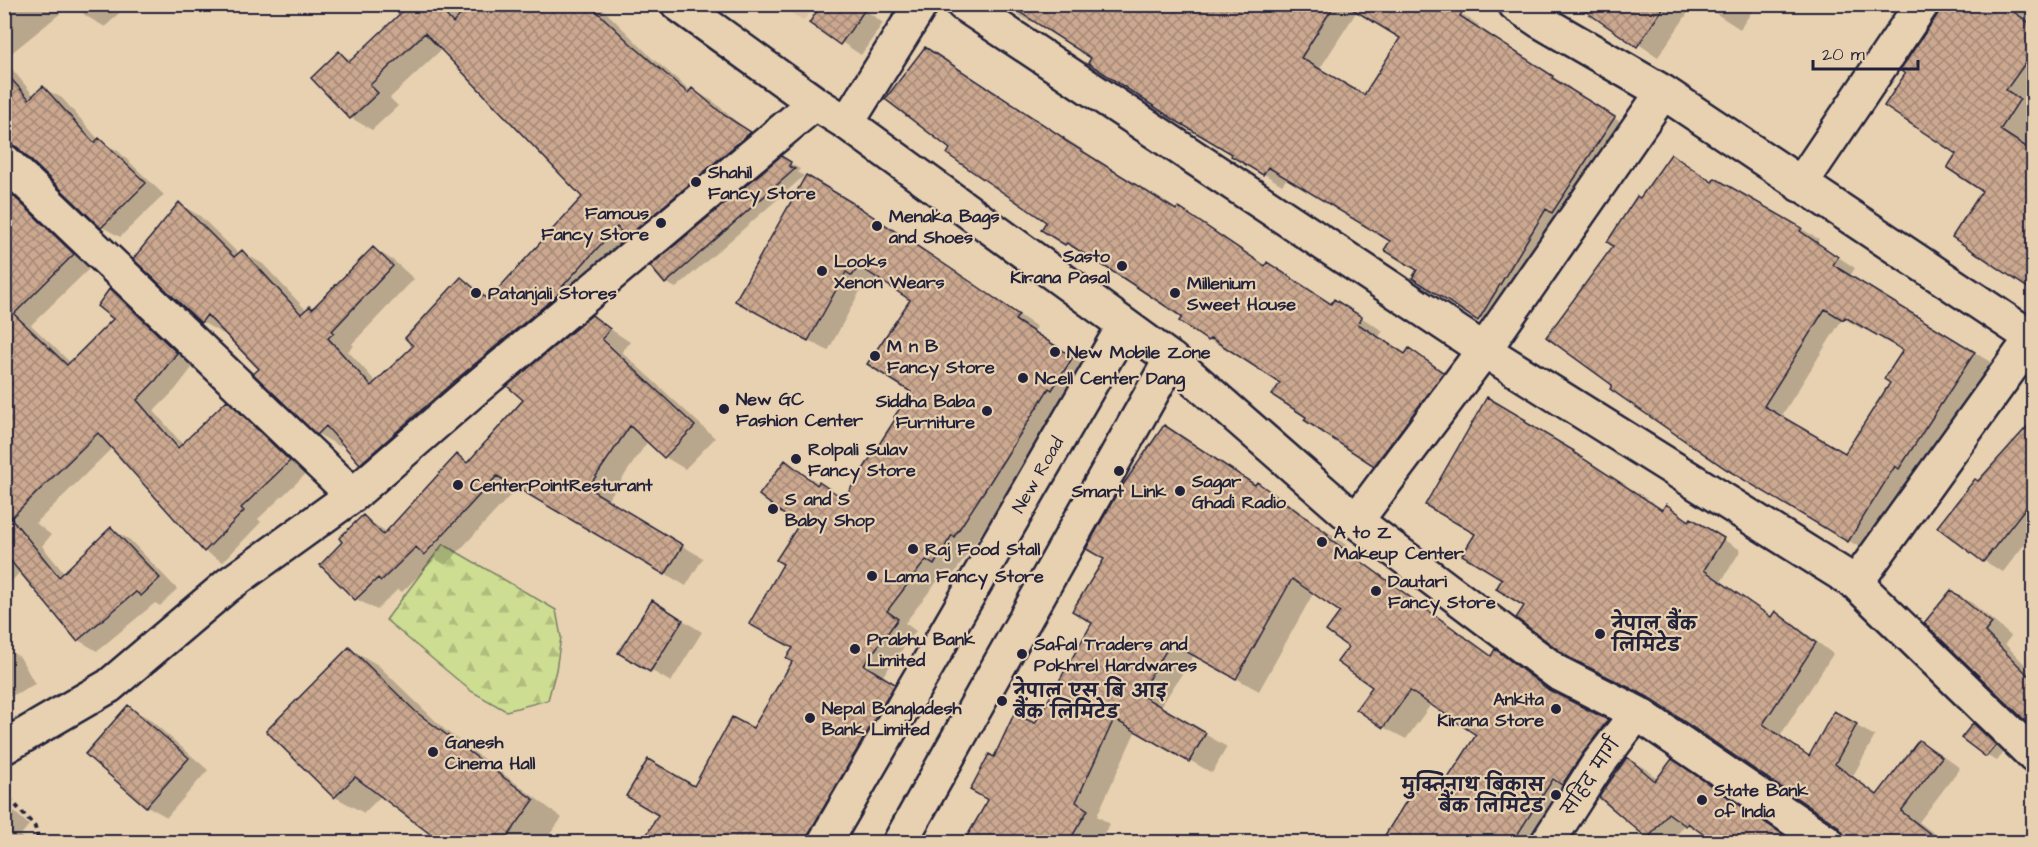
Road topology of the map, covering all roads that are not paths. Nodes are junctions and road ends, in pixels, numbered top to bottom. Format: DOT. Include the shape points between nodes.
graph roads {
  1 [pos="678,4"];
  2 [pos="921,4"];
  3 [pos="963,4"];
  4 [pos="1922,4"];
  5 [pos="1535,10"];
  6 [pos="1663,92"];
  7 [pos="815,103"];
  8 [pos="847,123"];
  9 [pos="4,161"];
  10 [pos="1800,185"];
  11 [pos="1124,326"];
  12 [pos="2033,337"];
  13 [pos="1484,350"];
  14 [pos="1171,359"];
  15 [pos="353,495"];
  16 [pos="1356,521"];
  17 [pos="1856,583"];
  18 [pos="1637,713"];
  19 [pos="4,747"];
  20 [pos="2034,756"];
  21 [pos="825,843"];
  22 [pos="900,843"];
  23 [pos="1548,843"];
  24 [pos="1827,843"];
  1 -- 7 [label="street"];
  2 -- 8 [label="street"];
  3 -- 13 [label="street"];
  4 -- 10 [label="street"];
  5 -- 6 [label="street"];
  6 -- 10 [label="street"];
  6 -- 13 [label="street"];
  7 -- 8 [label="street"];
  7 -- 15 [label="street"];
  8 -- 11 [label="street"];
  9 -- 15 [label="street"];
  10 -- 12 [label="street"];
  11 -- 14 [label="street"];
  11 -- 21 [label="street, New Road"];
  12 -- 17 [label="street"];
  13 -- 16 [label="street"];
  13 -- 17 [label="street"];
  14 -- 16 [label="street"];
  14 -- 22 [label="street"];
  15 -- 19 [label="street" via="228,585 110,686"];
  16 -- 18 [label="street" via="1557,673"];
  17 -- 20 [label="street"];
  18 -- 23 [label="street, सहिद मार्ग" via="1598,764"];
  18 -- 24 [label="street"];
}
